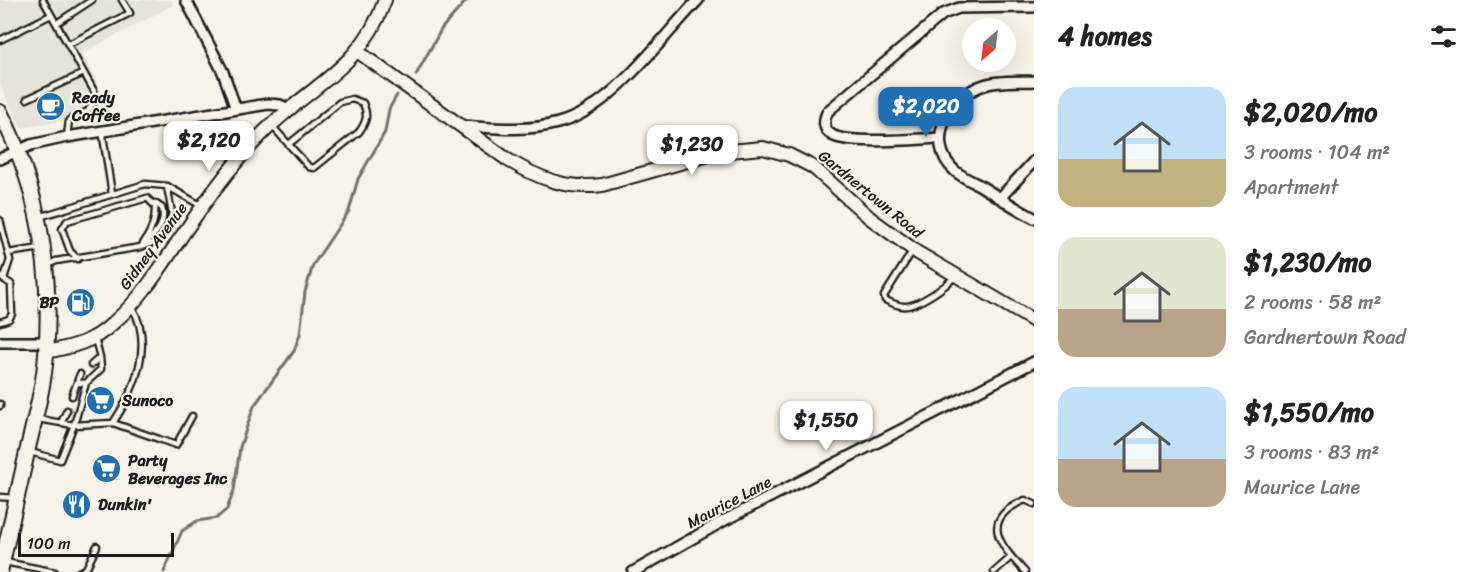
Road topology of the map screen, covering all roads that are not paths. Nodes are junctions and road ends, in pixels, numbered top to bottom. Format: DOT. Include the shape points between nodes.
graph roads {
  1 [pos="43,0"];
  2 [pos="92,0"];
  3 [pos="122,0"];
  4 [pos="186,0"];
  5 [pos="385,0"];
  6 [pos="698,0"];
  7 [pos="1034,7"];
  8 [pos="51,15"];
  9 [pos="57,23"];
  10 [pos="0,40"];
  11 [pos="69,44"];
  12 [pos="357,51"];
  13 [pos="84,73"];
  14 [pos="1034,81"];
  15 [pos="27,99"];
  16 [pos="236,109"];
  17 [pos="289,109"];
  18 [pos="0,112"];
  19 [pos="271,125"];
  20 [pos="462,126"];
  21 [pos="102,130"];
  22 [pos="67,137"];
  23 [pos="939,138"];
  24 [pos="289,144"];
  25 [pos="18,150"];
  26 [pos="0,159"];
  27 [pos="1034,161"];
  28 [pos="167,186"];
  29 [pos="112,194"];
  30 [pos="1000,198"];
  31 [pos="203,206"];
  32 [pos="37,218"];
  33 [pos="1034,218"];
  34 [pos="0,220"];
  35 [pos="42,247"];
  36 [pos="141,247"];
  37 [pos="913,250"];
  38 [pos="8,253"];
  39 [pos="78,259"];
  40 [pos="45,266"];
  41 [pos="955,276"];
  42 [pos="2,277"];
  43 [pos="131,305"];
  44 [pos="1034,321"];
  45 [pos="0,322"];
  46 [pos="95,338"];
  47 [pos="0,342"];
  48 [pos="47,347"];
  49 [pos="100,357"];
  50 [pos="1034,362"];
  51 [pos="91,364"];
  52 [pos="80,374"];
  53 [pos="78,383"];
  54 [pos="86,383"];
  55 [pos="72,396"];
  56 [pos="67,410"];
  57 [pos="192,416"];
  58 [pos="35,419"];
  59 [pos="61,423"];
  60 [pos="112,423"];
  61 [pos="74,425"];
  62 [pos="28,451"];
  63 [pos="0,497"];
  64 [pos="17,498"];
  65 [pos="1034,504"];
  66 [pos="97,546"];
  67 [pos="1011,557"];
  68 [pos="2,558"];
  69 [pos="55,572"];
  70 [pos="79,572"];
  71 [pos="633,572"];
  72 [pos="994,572"];
  73 [pos="1025,572"];
  1 -- 8 [label="lane"];
  2 -- 9 [label="lane"];
  3 -- 11 [label="lane" via="130,13"];
  4 -- 16 [label="street" via="223,72"];
  5 -- 12 [label="street, Gidney Avenue" via="372,30"];
  6 -- 20 [label="street" via="643,61 582,113 538,127"];
  7 -- 23 [label="street" via="959,8 943,14 828,111 824,123 831,135 846,140"];
  8 -- 9 [label="lane"];
  8 -- 10 [label="lane"];
  9 -- 11 [label="lane"];
  11 -- 13 [label="lane"];
  12 -- 17 [label="street, Gidney Avenue" via="329,79"];
  12 -- 20 [label="street, Gardnertown Road"];
  13 -- 15 [label="lane"];
  13 -- 22 [label="lane" via="95,100 88,111 69,120"];
  14 -- 23 [label="street" via="986,84 968,93 950,110"];
  16 -- 17 [label="street" via="268,104"];
  16 -- 21 [label="street"];
  17 -- 19 [label="street, Gidney Avenue"];
  18 -- 25 [label="main road"];
  19 -- 24 [label="lane"];
  19 -- 31 [label="street, Gidney Avenue"];
  20 -- 37 [label="street, Gardnertown Road" via="531,174 587,187 719,152 763,148 776,151 813,167"];
  21 -- 22 [label="street"];
  21 -- 29 [label="lane"];
  22 -- 25 [label="street"];
  23 -- 30 [label="street" via="955,171"];
  24 -- 24 [label="lane" via="314,168 359,132 368,113 363,103 351,99 340,102"];
  25 -- 26 [label="street"];
  25 -- 32 [label="main road"];
  27 -- 30 [label="street"];
  28 -- 29 [label="lane" via="145,184"];
  28 -- 31 [label="lane"];
  28 -- 36 [label="lane" via="172,213 167,230 158,241"];
  29 -- 32 [label="lane"];
  30 -- 33 [label="street"];
  31 -- 43 [label="street, Gidney Avenue"];
  32 -- 35 [label="main road"];
  34 -- 38 [label="lane"];
  35 -- 38 [label="lane"];
  35 -- 40 [label="main road"];
  36 -- 39 [label="lane"];
  36 -- 39 [label="lane" via="156,214 155,206 147,198 67,220 62,229"];
  37 -- 41 [label="street, Gardnertown Road"];
  37 -- 41 [label="lane" via="885,300 910,306"];
  38 -- 42 [label="lane" via="9,267"];
  39 -- 40 [label="lane"];
  40 -- 48 [label="main road"];
  41 -- 44 [label="street, Gardnertown Road"];
  42 -- 45 [label="lane" via="11,284 12,314 9,320"];
  43 -- 46 [label="street, Gidney Avenue"];
  43 -- 60 [label="lane" via="139,319 138,375"];
  46 -- 48 [label="street, Gidney Avenue" via="75,346"];
  46 -- 49 [label="lane"];
  47 -- 48 [label="street"];
  48 -- 58 [label="main road"];
  49 -- 51 [label="lane"];
  49 -- 54 [label="lane" via="101,369"];
  50 -- 71 [label="street, Maurice Lane" via="725,520"];
  52 -- 53 [label="lane"];
  53 -- 54 [label="lane"];
  53 -- 55 [label="lane"];
  54 -- 61 [label="lane"];
  56 -- 59 [label="lane"];
  57 -- 60 [label="lane" via="176,445"];
  58 -- 59 [label="lane"];
  58 -- 62 [label="main road"];
  59 -- 61 [label="lane"];
  60 -- 61 [label="lane"];
  61 -- 62 [label="lane" via="60,460"];
  62 -- 64 [label="main road"];
  63 -- 64 [label="lane"];
  64 -- 68 [label="main road"];
  65 -- 67 [label="lane" via="1025,500 999,519 997,535"];
  66 -- 70 [label="lane" via="86,569"];
  67 -- 72 [label="lane"];
  67 -- 73 [label="lane"];
  68 -- 69 [label="lane"];
}
